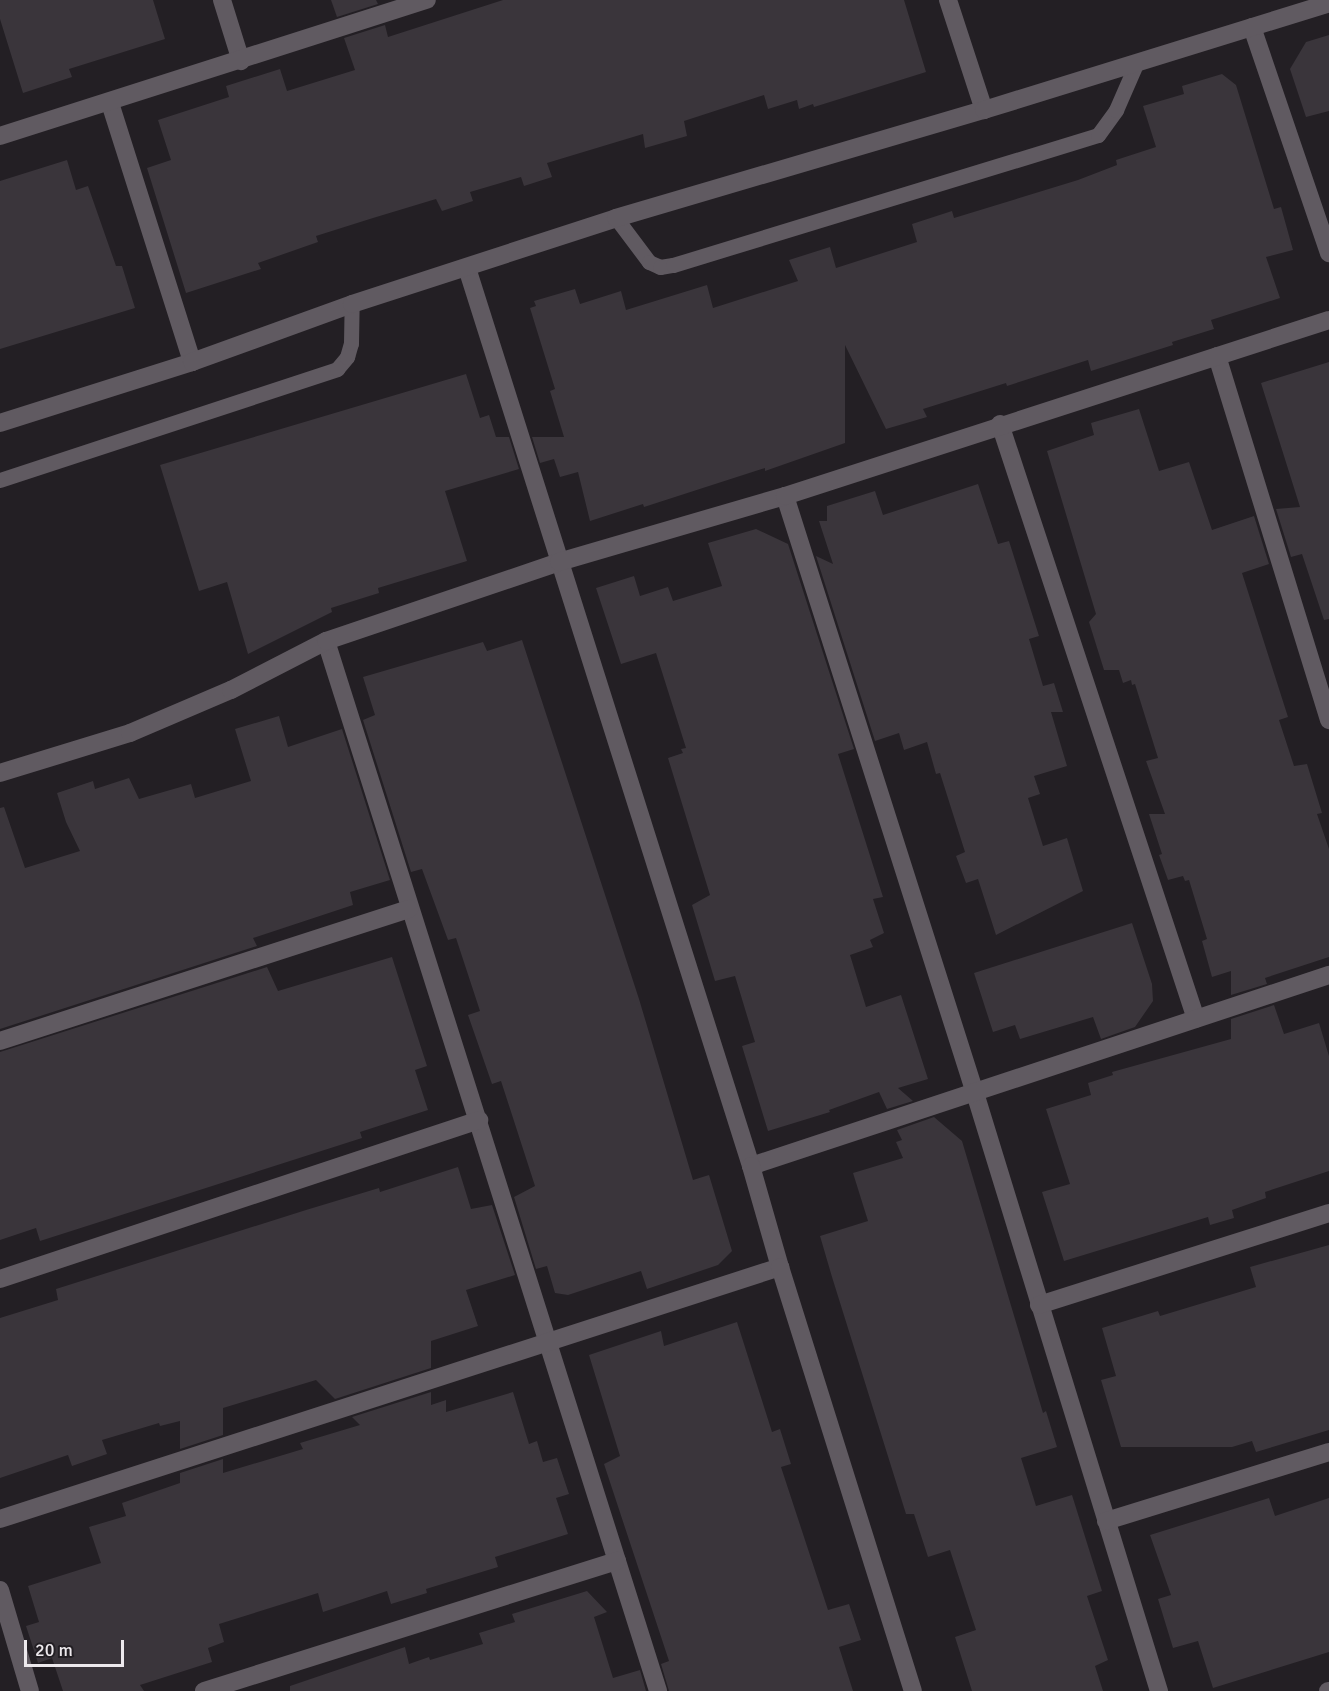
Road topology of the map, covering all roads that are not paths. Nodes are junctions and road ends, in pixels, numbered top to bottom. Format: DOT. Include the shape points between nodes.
graph roads {
  1 [pos="222,0"];
  2 [pos="427,0"];
  3 [pos="948,0"];
  4 [pos="1329,3"];
  5 [pos="1252,27"];
  6 [pos="241,61"];
  7 [pos="1137,62"];
  8 [pos="110,103"];
  9 [pos="984,110"];
  10 [pos="0,136"];
  11 [pos="616,218"];
  12 [pos="1329,253"];
  13 [pos="467,268"];
  14 [pos="352,304"];
  15 [pos="1329,320"];
  16 [pos="1217,356"];
  17 [pos="192,362"];
  18 [pos="0,423"];
  19 [pos="1000,424"];
  20 [pos="0,480"];
  21 [pos="785,496"];
  22 [pos="559,562"];
  23 [pos="326,641"];
  24 [pos="1329,720"];
  25 [pos="0,773"];
  26 [pos="409,909"];
  27 [pos="1329,975"];
  28 [pos="1196,1019"];
  29 [pos="0,1041"];
  30 [pos="975,1093"];
  31 [pos="479,1120"];
  32 [pos="751,1166"];
  33 [pos="1329,1213"];
  34 [pos="780,1267"];
  35 [pos="0,1279"];
  36 [pos="1039,1305"];
  37 [pos="546,1344"];
  38 [pos="1329,1452"];
  39 [pos="0,1519"];
  40 [pos="1107,1521"];
  41 [pos="617,1561"];
  42 [pos="0,1590"];
  43 [pos="30,1691"];
  44 [pos="204,1691"];
  45 [pos="658,1691"];
  46 [pos="913,1691"];
  47 [pos="1160,1691"];
  1 -- 6 [label="street"];
  2 -- 6 [label="street"];
  3 -- 9 [label="street"];
  4 -- 5 [label="street"];
  5 -- 7 [label="street"];
  5 -- 12 [label="street"];
  6 -- 8 [label="street"];
  7 -- 9 [label="street"];
  7 -- 11 [label="lane" via="1116,110 1098,135 673,265 660,267 649,262"];
  8 -- 10 [label="street"];
  8 -- 17 [label="street"];
  9 -- 11 [label="street"];
  11 -- 13 [label="street"];
  13 -- 14 [label="street"];
  13 -- 22 [label="street"];
  14 -- 17 [label="street"];
  14 -- 20 [label="lane" via="351,343 338,369"];
  15 -- 16 [label="street"];
  16 -- 19 [label="street"];
  16 -- 24 [label="street"];
  17 -- 18 [label="street"];
  19 -- 21 [label="street"];
  19 -- 28 [label="street"];
  21 -- 22 [label="street"];
  21 -- 30 [label="street"];
  22 -- 23 [label="street"];
  22 -- 32 [label="street"];
  23 -- 25 [label="street" via="231,690 130,733"];
  23 -- 26 [label="street"];
  26 -- 29 [label="street"];
  26 -- 31 [label="street"];
  27 -- 28 [label="street"];
  28 -- 30 [label="street"];
  30 -- 32 [label="street"];
  30 -- 36 [label="street"];
  31 -- 35 [label="street"];
  31 -- 37 [label="street"];
  32 -- 34 [label="street"];
  33 -- 36 [label="street"];
  34 -- 37 [label="street"];
  34 -- 46 [label="street"];
  36 -- 40 [label="street"];
  37 -- 39 [label="street"];
  37 -- 41 [label="street"];
  38 -- 40 [label="street"];
  40 -- 47 [label="street"];
  41 -- 44 [label="street"];
  41 -- 45 [label="street"];
  42 -- 43 [label="street"];
}
